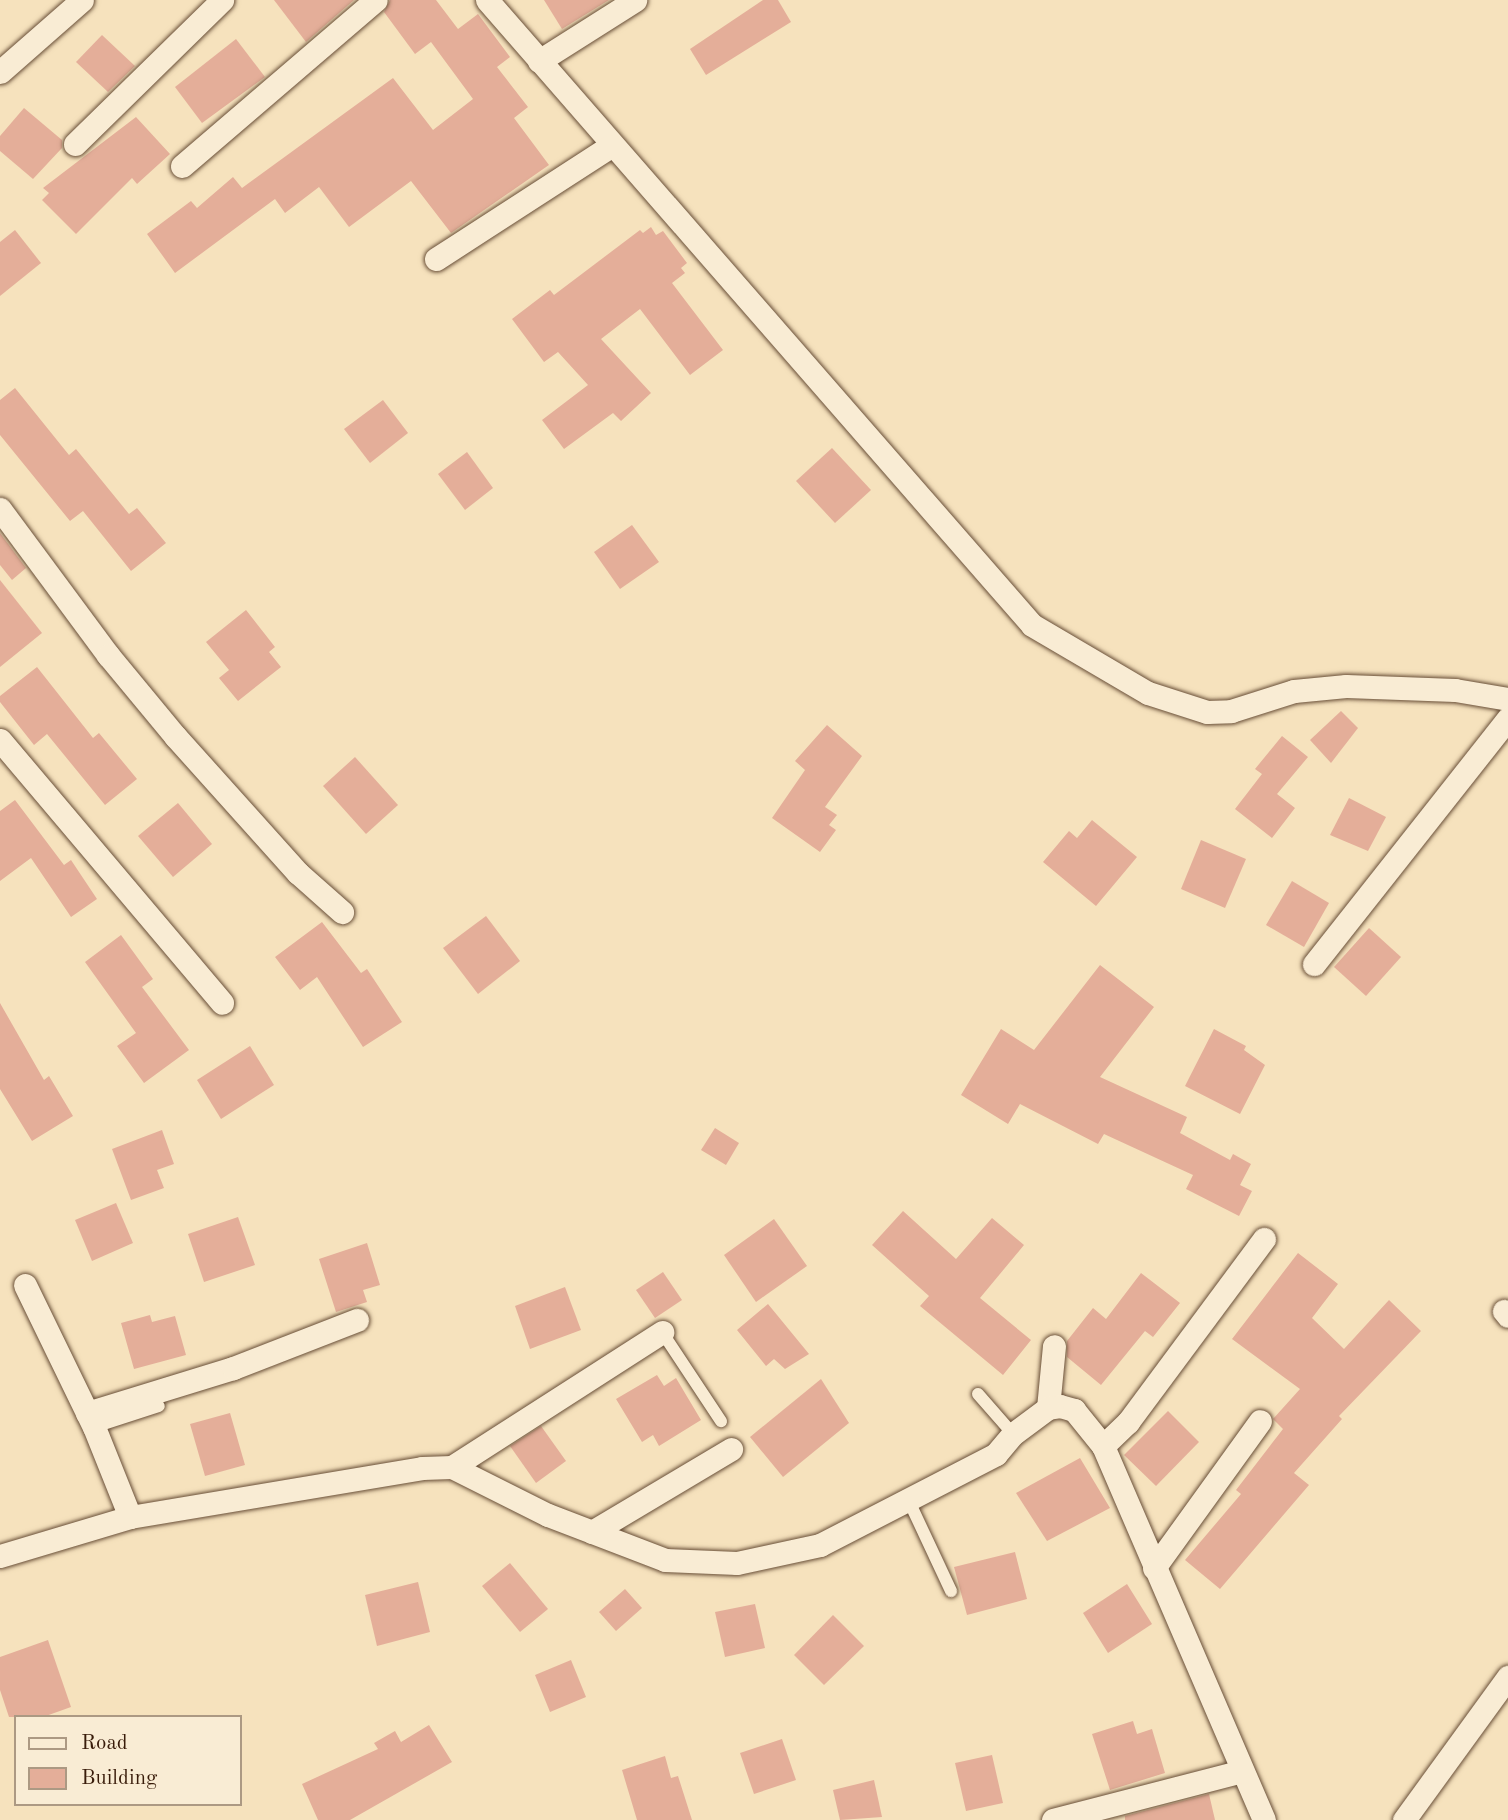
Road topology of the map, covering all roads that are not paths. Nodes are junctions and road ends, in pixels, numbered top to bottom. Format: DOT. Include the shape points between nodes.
graph roads {
  1 [pos="82,0"];
  2 [pos="222,0"];
  3 [pos="376,0"];
  4 [pos="635,0"];
  5 [pos="490,1"];
  6 [pos="539,61"];
  7 [pos="0,72"];
  8 [pos="75,144"];
  9 [pos="611,146"];
  10 [pos="181,166"];
  11 [pos="436,259"];
  12 [pos="0,509"];
  13 [pos="1508,699"];
  14 [pos="1508,718"];
  15 [pos="0,740"];
  16 [pos="342,912"];
  17 [pos="1314,964"];
  18 [pos="222,1003"];
  19 [pos="1264,1239"];
  20 [pos="25,1285"];
  21 [pos="357,1320"];
  22 [pos="662,1332"];
  23 [pos="1054,1346"];
  24 [pos="978,1394"];
  25 [pos="159,1406"];
  26 [pos="1048,1408"];
  27 [pos="91,1420"];
  28 [pos="721,1421"];
  29 [pos="1260,1421"];
  30 [pos="1013,1434"];
  31 [pos="1103,1446"];
  32 [pos="731,1449"];
  33 [pos="452,1467"];
  34 [pos="907,1497"];
  35 [pos="131,1517"];
  36 [pos="592,1532"];
  37 [pos="0,1556"];
  38 [pos="1154,1568"];
  39 [pos="951,1591"];
  40 [pos="1508,1677"];
  41 [pos="1242,1770"];
  42 [pos="1053,1820"];
  43 [pos="1264,1820"];
  44 [pos="1404,1820"];
  1 -- 7 [label="street"];
  2 -- 8 [label="street"];
  3 -- 10 [label="street"];
  4 -- 6 [label="street"];
  5 -- 6 [label="street"];
  6 -- 9 [label="street"];
  9 -- 11 [label="street"];
  9 -- 13 [label="street" via="965,552 1043,632 1149,693 1207,712 1231,711 1294,691 1346,686 1455,690"];
  12 -- 16 [label="street" via="108,656 175,736 298,873"];
  14 -- 17 [label="street"];
  15 -- 18 [label="street"];
  19 -- 31 [label="street" via="1128,1422"];
  20 -- 27 [label="street"];
  21 -- 27 [label="street"];
  22 -- 28 [label="lane"];
  22 -- 33 [label="street"];
  23 -- 26 [label="street"];
  24 -- 30 [label="lane"];
  25 -- 27 [label="lane"];
  26 -- 30 [label="street"];
  26 -- 31 [label="street" via="1074,1410"];
  27 -- 35 [label="street"];
  29 -- 38 [label="street"];
  30 -- 34 [label="street" via="996,1454"];
  31 -- 38 [label="street"];
  32 -- 36 [label="street"];
  33 -- 35 [label="street" via="422,1468"];
  33 -- 36 [label="street"];
  34 -- 36 [label="street" via="820,1545 737,1563 665,1560"];
  34 -- 39 [label="lane"];
  35 -- 37 [label="street"];
  38 -- 41 [label="street"];
  40 -- 44 [label="street"];
  41 -- 42 [label="street"];
  41 -- 43 [label="street"];
}
